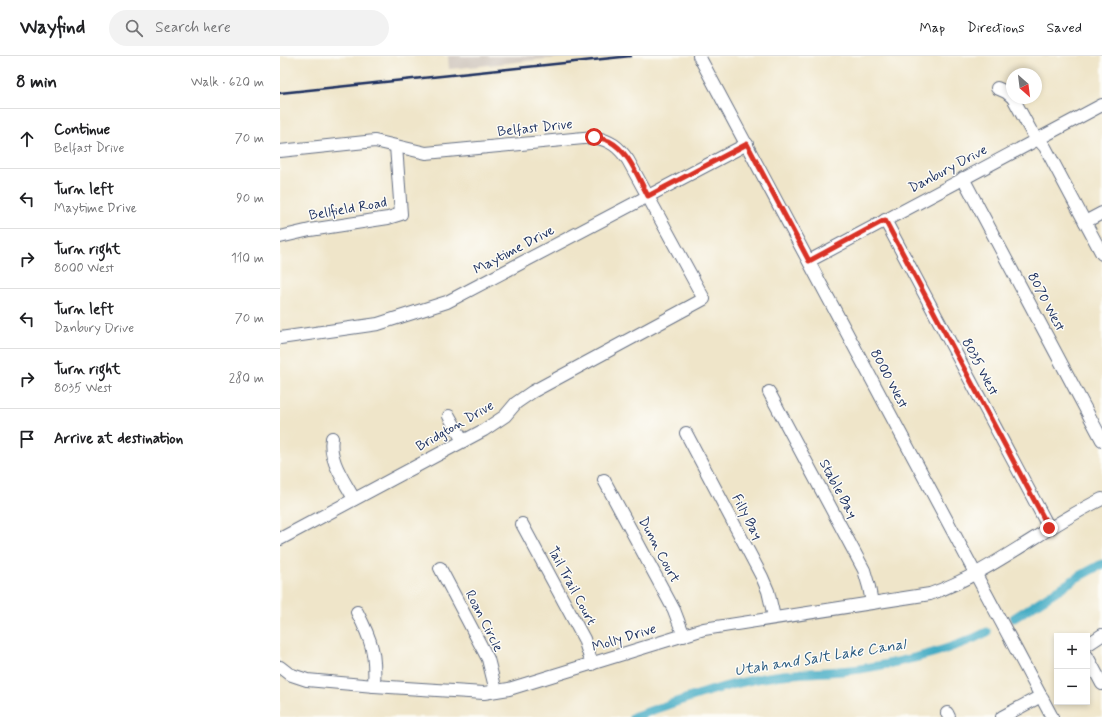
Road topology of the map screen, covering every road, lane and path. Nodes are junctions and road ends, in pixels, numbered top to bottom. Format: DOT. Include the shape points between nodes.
graph roads {
  1 [pos="699,56"];
  2 [pos="997,88"];
  3 [pos="1006,92"];
  4 [pos="1015,104"];
  5 [pos="1102,104"];
  6 [pos="1038,138"];
  7 [pos="747,144"];
  8 [pos="396,146"];
  9 [pos="280,151"];
  10 [pos="963,178"];
  11 [pos="648,196"];
  12 [pos="1102,213"];
  13 [pos="885,220"];
  14 [pos="1085,222"];
  15 [pos="280,237"];
  16 [pos="1102,254"];
  17 [pos="809,261"];
  18 [pos="704,299"];
  19 [pos="280,338"];
  20 [pos="769,392"];
  21 [pos="449,416"];
  22 [pos="686,433"];
  23 [pos="332,438"];
  24 [pos="1102,440"];
  25 [pos="462,442"];
  26 [pos="604,480"];
  27 [pos="354,499"];
  28 [pos="1102,499"];
  29 [pos="522,524"];
  30 [pos="1049,528"];
  31 [pos="280,539"];
  32 [pos="440,568"];
  33 [pos="976,573"];
  34 [pos="872,603"];
  35 [pos="357,612"];
  36 [pos="774,617"];
  37 [pos="1102,635"];
  38 [pos="684,636"];
  39 [pos="1090,642"];
  40 [pos="1090,662"];
  41 [pos="592,664"];
  42 [pos="280,667"];
  43 [pos="1102,684"];
  44 [pos="374,686"];
  45 [pos="496,691"];
  46 [pos="1041,696"];
  47 [pos="1002,717"];
  48 [pos="1052,717"];
  1 -- 7 [label="street, 8000 West"];
  2 -- 3 [label="street"];
  4 -- 6 [label="street"];
  5 -- 6 [label="street, Danbury Drive"];
  6 -- 10 [label="street, Danbury Drive"];
  6 -- 14 [label="street"];
  7 -- 11 [label="street, Maytime Drive"];
  7 -- 17 [label="street, 8000 West"];
  8 -- 9 [label="street, Belfast Drive" via="375,141"];
  8 -- 11 [label="street, Belfast Drive" via="426,153 594,137 608,140 619,147"];
  8 -- 15 [label="street, Bellfield Road" via="401,214"];
  10 -- 13 [label="street, Danbury Drive"];
  10 -- 24 [label="street, 8070 West"];
  11 -- 18 [label="street, Belfast Drive"];
  11 -- 19 [label="street, Maytime Drive" via="466,293 436,306 378,324"];
  12 -- 14 [label="street"];
  13 -- 17 [label="street, Danbury Drive"];
  13 -- 30 [label="street, 8035 West"];
  14 -- 16 [label="street"];
  17 -- 33 [label="street, 8000 West"];
  18 -- 25 [label="street, Bridgton Drive" via="532,392 516,403 505,416"];
  20 -- 34 [label="street, Stable Bay" via="864,570"];
  21 -- 25 [label="street"];
  22 -- 36 [label="street, Filly Bay" via="762,577"];
  23 -- 27 [label="street" via="332,459"];
  25 -- 27 [label="street, Bridgton Drive"];
  26 -- 38 [label="street, Dunn Court" via="667,598"];
  27 -- 31 [label="street, Bridgton Drive"];
  28 -- 30 [label="street, Molly Drive"];
  29 -- 41 [label="street, Tail Trail Court" via="584,639"];
  30 -- 33 [label="street, Molly Drive"];
  32 -- 45 [label="street, Roan Circle" via="488,660"];
  33 -- 34 [label="street, Molly Drive" via="930,594"];
  33 -- 46 [label="street, 8000 West"];
  34 -- 36 [label="street, Molly Drive"];
  35 -- 44 [label="street" via="372,644 375,658"];
  36 -- 38 [label="street, Molly Drive" via="704,629"];
  37 -- 39 [label="street"];
  38 -- 41 [label="street, Molly Drive"];
  40 -- 43 [label="street"];
  41 -- 45 [label="street, Molly Drive"];
  42 -- 44 [label="street, Molly Drive" via="289,674 307,680"];
  44 -- 45 [label="street, Molly Drive" via="470,693"];
  46 -- 47 [label="street"];
  46 -- 48 [label="street, 8000 West"];
}
